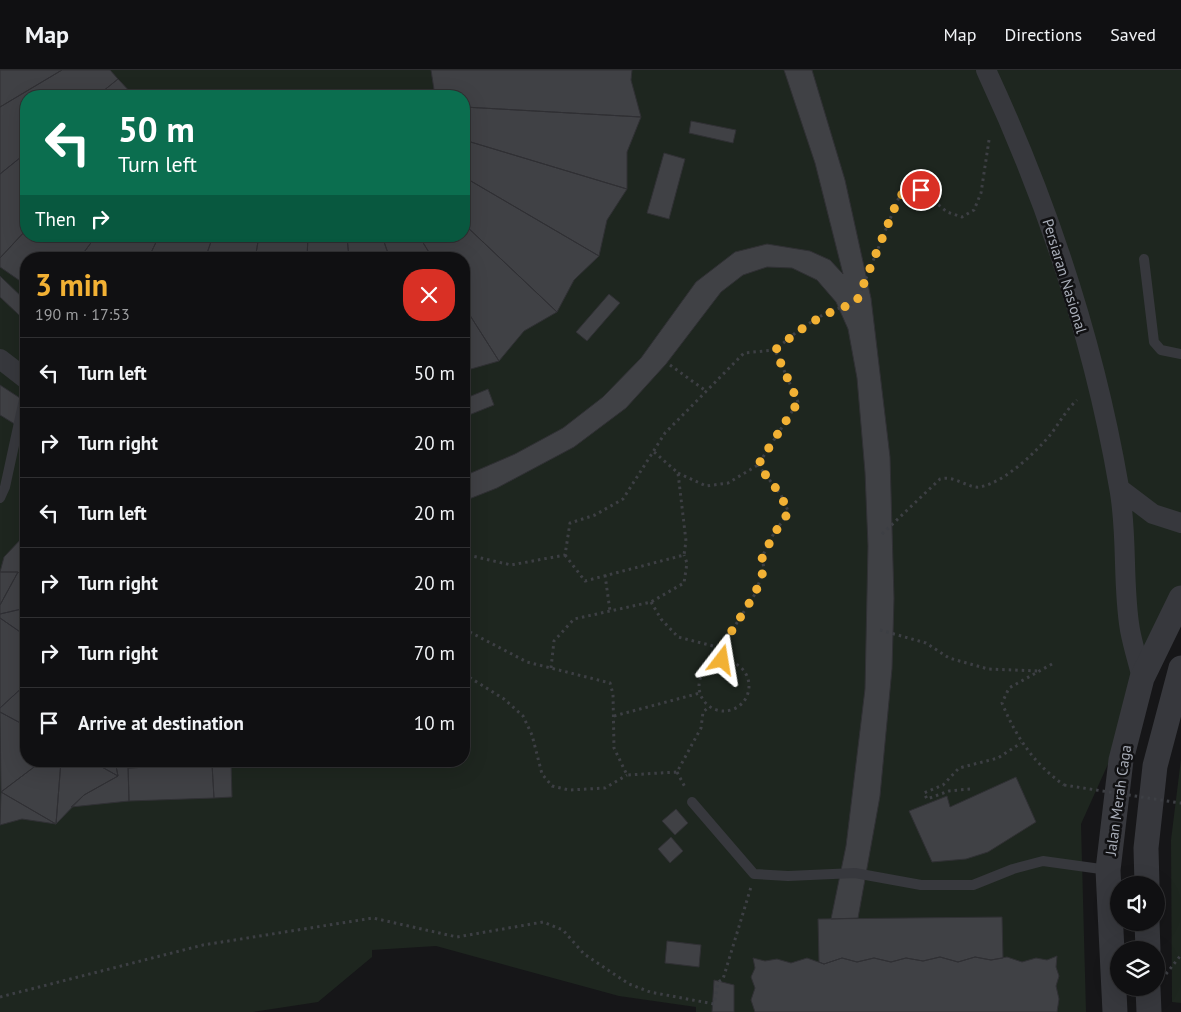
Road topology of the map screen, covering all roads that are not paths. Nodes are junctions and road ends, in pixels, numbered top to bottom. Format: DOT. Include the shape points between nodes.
graph roads {
  1 [pos="986,70"];
  2 [pos="1144,259"];
  3 [pos="1181,354"];
  4 [pos="0,358"];
  5 [pos="20,374"];
  6 [pos="20,418"];
  7 [pos="1120,490"];
  8 [pos="0,498"];
  9 [pos="1181,523"];
  10 [pos="1181,598"];
  11 [pos="1181,668"];
  12 [pos="1142,678"];
  13 [pos="692,802"];
  14 [pos="1108,870"];
  15 [pos="1147,876"];
  16 [pos="1153,996"];
  17 [pos="1115,1012"];
  18 [pos="1149,1012"];
  1 -- 7 [label="street, Persiaran Nasional" via="1033,177 1072,288"];
  2 -- 3 [label="lane" via="1154,342 1161,350"];
  4 -- 5 [label="street"];
  6 -- 8 [label="lane"];
  7 -- 9 [label="street" via="1153,514"];
  7 -- 12 [label="street, Persiaran Nasional" via="1130,630"];
  10 -- 12 [label="street, Jalan Merah Caga"];
  11 -- 15 [label="street" via="1155,766 1146,848"];
  12 -- 14 [label="street, Jalan Merah Caga" via="1121,760"];
  13 -- 14 [label="lane" via="754,874 855,873 921,885 973,884 1043,860"];
  14 -- 17 [label="street, Jalan Merah Caga"];
  16 -- 18 [label="street"];
}
